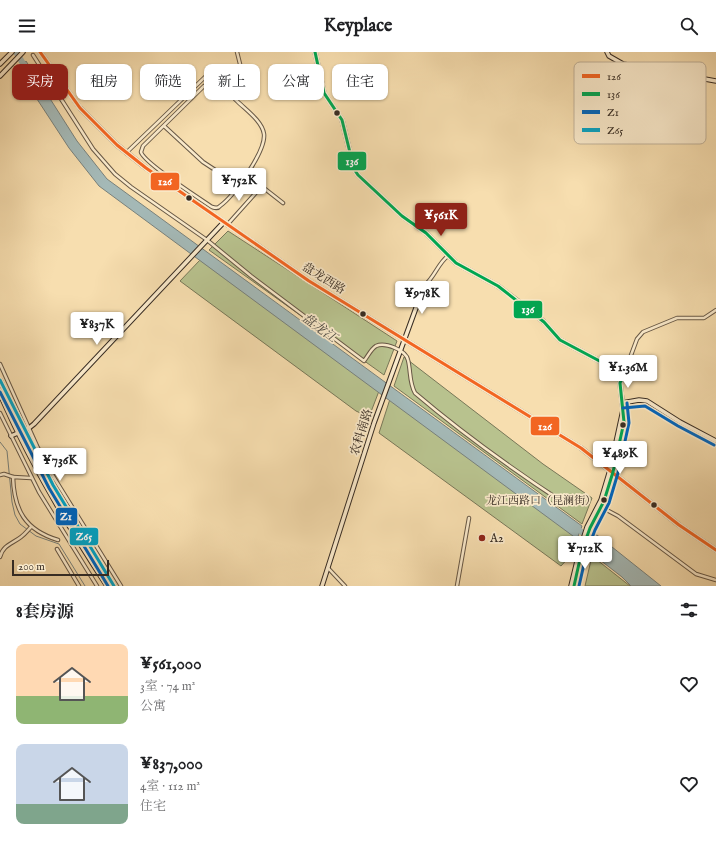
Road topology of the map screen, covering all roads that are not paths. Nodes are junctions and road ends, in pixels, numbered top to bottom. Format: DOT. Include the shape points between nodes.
graph roads {
  1 [pos="12,52"];
  2 [pos="23,52"];
  3 [pos="40,52"];
  4 [pos="237,52"];
  5 [pos="315,52"];
  6 [pos="607,52"];
  7 [pos="34,55"];
  8 [pos="620,62"];
  9 [pos="0,64"];
  10 [pos="240,64"];
  11 [pos="0,76"];
  12 [pos="204,78"];
  13 [pos="706,79"];
  14 [pos="716,81"];
  15 [pos="164,126"];
  16 [pos="126,153"];
  17 [pos="246,174"];
  18 [pos="238,185"];
  19 [pos="261,187"];
  20 [pos="283,203"];
  21 [pos="223,223"];
  22 [pos="227,225"];
  23 [pos="206,240"];
  24 [pos="448,256"];
  25 [pos="424,286"];
  26 [pos="716,310"];
  27 [pos="405,340"];
  28 [pos="400,351"];
  29 [pos="0,364"];
  30 [pos="624,374"];
  31 [pos="0,380"];
  32 [pos="0,394"];
  33 [pos="622,403"];
  34 [pos="0,413"];
  35 [pos="29,428"];
  36 [pos="23,430"];
  37 [pos="18,433"];
  38 [pos="11,436"];
  39 [pos="716,441"];
  40 [pos="612,471"];
  41 [pos="2,475"];
  42 [pos="13,477"];
  43 [pos="31,478"];
  44 [pos="564,503"];
  45 [pos="602,507"];
  46 [pos="469,518"];
  47 [pos="31,527"];
  48 [pos="589,528"];
  49 [pos="58,540"];
  50 [pos="57,549"];
  51 [pos="716,550"];
  52 [pos="0,557"];
  53 [pos="328,568"];
  54 [pos="716,580"];
  55 [pos="79,586"];
  56 [pos="96,586"];
  57 [pos="107,586"];
  58 [pos="114,586"];
  59 [pos="121,586"];
  60 [pos="322,586"];
  61 [pos="345,586"];
  62 [pos="457,586"];
  63 [pos="573,586"];
  1 -- 9 [label="street"];
  2 -- 11 [label="street"];
  3 -- 16 [label="street, 盘龙西路" via="80,108"];
  4 -- 10 [label="street"];
  5 -- 24 [label="street" via="324,93 342,120 354,169"];
  6 -- 8 [label="street"];
  7 -- 23 [label="street" via="80,130 103,161 131,187"];
  12 -- 16 [label="street"];
  13 -- 14 [label="street"];
  15 -- 17 [label="street" via="204,86 210,83 218,84 252,116 263,132 262,148"];
  15 -- 18 [label="street" via="204,162"];
  15 -- 18 [label="street" via="142,147 144,158 214,208 221,206"];
  16 -- 21 [label="street, 盘龙西路"];
  17 -- 18 [label="street"];
  17 -- 19 [label="street"];
  19 -- 20 [label="street"];
  19 -- 22 [label="street"];
  21 -- 22 [label="street, 盘龙西路"];
  21 -- 23 [label="street"];
  22 -- 27 [label="street, 盘龙西路" via="309,281"];
  23 -- 28 [label="street" via="364,361 374,348 380,345"];
  23 -- 35 [label="street"];
  24 -- 25 [label="street"];
  24 -- 30 [label="street" via="523,304 560,340"];
  25 -- 27 [label="street, 农科南路"];
  26 -- 30 [label="street" via="704,318 677,318 643,332 637,339"];
  27 -- 28 [label="street, 农科南路"];
  27 -- 40 [label="street, 盘龙西路" via="564,437"];
  28 -- 44 [label="street" via="408,360 411,384 416,393 437,412 524,477"];
  28 -- 53 [label="street, 农科南路"];
  29 -- 35 [label="street"];
  30 -- 33 [label="street" via="620,383"];
  31 -- 36 [label="street"];
  32 -- 37 [label="street"];
  33 -- 39 [label="street" via="647,401"];
  33 -- 40 [label="street"];
  34 -- 38 [label="street"];
  35 -- 36 [label="street"];
  35 -- 59 [label="street" via="53,476"];
  36 -- 37 [label="street"];
  36 -- 58 [label="street" via="85,541"];
  37 -- 38 [label="street"];
  37 -- 57 [label="street" via="52,498"];
  38 -- 43 [label="street"];
  40 -- 45 [label="street"];
  40 -- 48 [label="street"];
  40 -- 51 [label="street, 盘龙西路" via="679,525"];
  41 -- 42 [label="street"];
  42 -- 43 [label="street"];
  42 -- 47 [label="street" via="18,509"];
  43 -- 56 [label="street"];
  45 -- 48 [label="street"];
  45 -- 54 [label="street" via="696,574"];
  46 -- 62 [label="street"];
  47 -- 49 [label="street" via="47,537"];
  47 -- 52 [label="street" via="6,546"];
  48 -- 63 [label="street"];
  50 -- 55 [label="street"];
  53 -- 60 [label="street, 农科南路"];
  53 -- 61 [label="street"];
}
